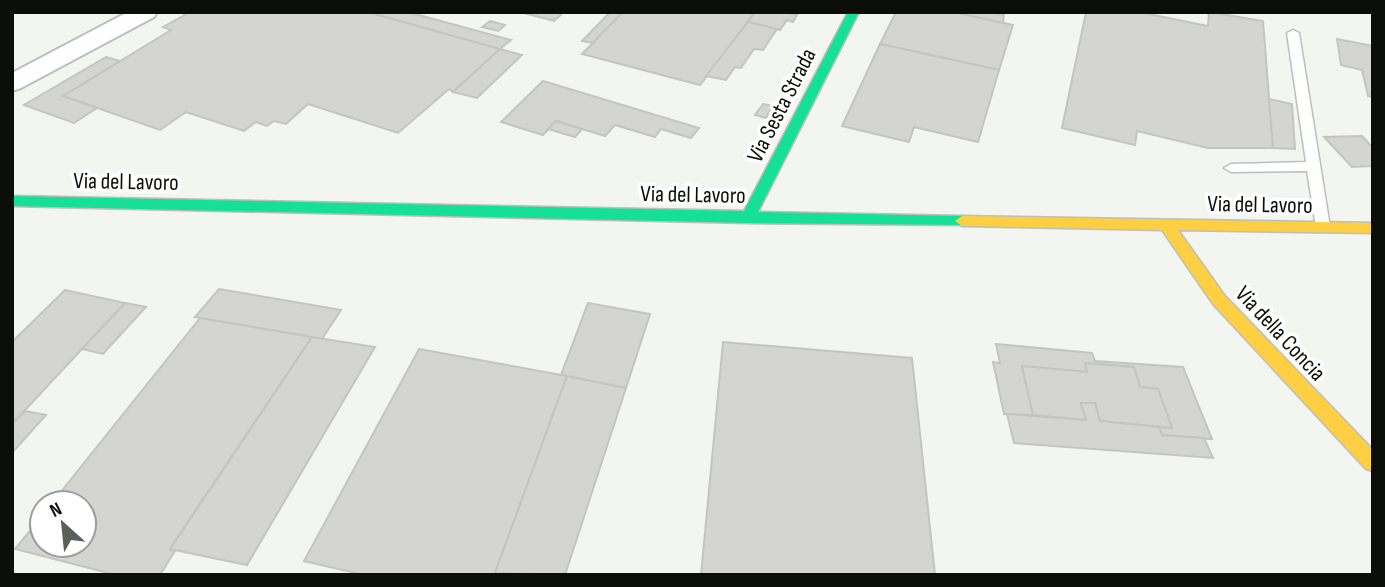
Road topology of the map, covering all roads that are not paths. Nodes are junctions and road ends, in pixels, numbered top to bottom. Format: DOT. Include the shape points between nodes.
graph roads {
  1 [pos="146,12"];
  2 [pos="854,12"];
  3 [pos="1293,33"];
  4 [pos="12,83"];
  5 [pos="1314,166"];
  6 [pos="1231,168"];
  7 [pos="12,201"];
  8 [pos="748,218"];
  9 [pos="1167,225"];
  10 [pos="1323,228"];
  11 [pos="1373,228"];
  12 [pos="1373,463"];
  1 -- 4 [label="street"];
  2 -- 8 [label="street, Via Sesta Strada"];
  3 -- 5 [label="lane"];
  5 -- 6 [label="lane"];
  5 -- 10 [label="lane"];
  7 -- 8 [label="street, Via del Lavoro"];
  8 -- 9 [label="street, Via del Lavoro"];
  9 -- 10 [label="street, Via del Lavoro"];
  9 -- 12 [label="street, Via della Concia" via="1219,300"];
  10 -- 11 [label="street, Via del Lavoro"];
}
